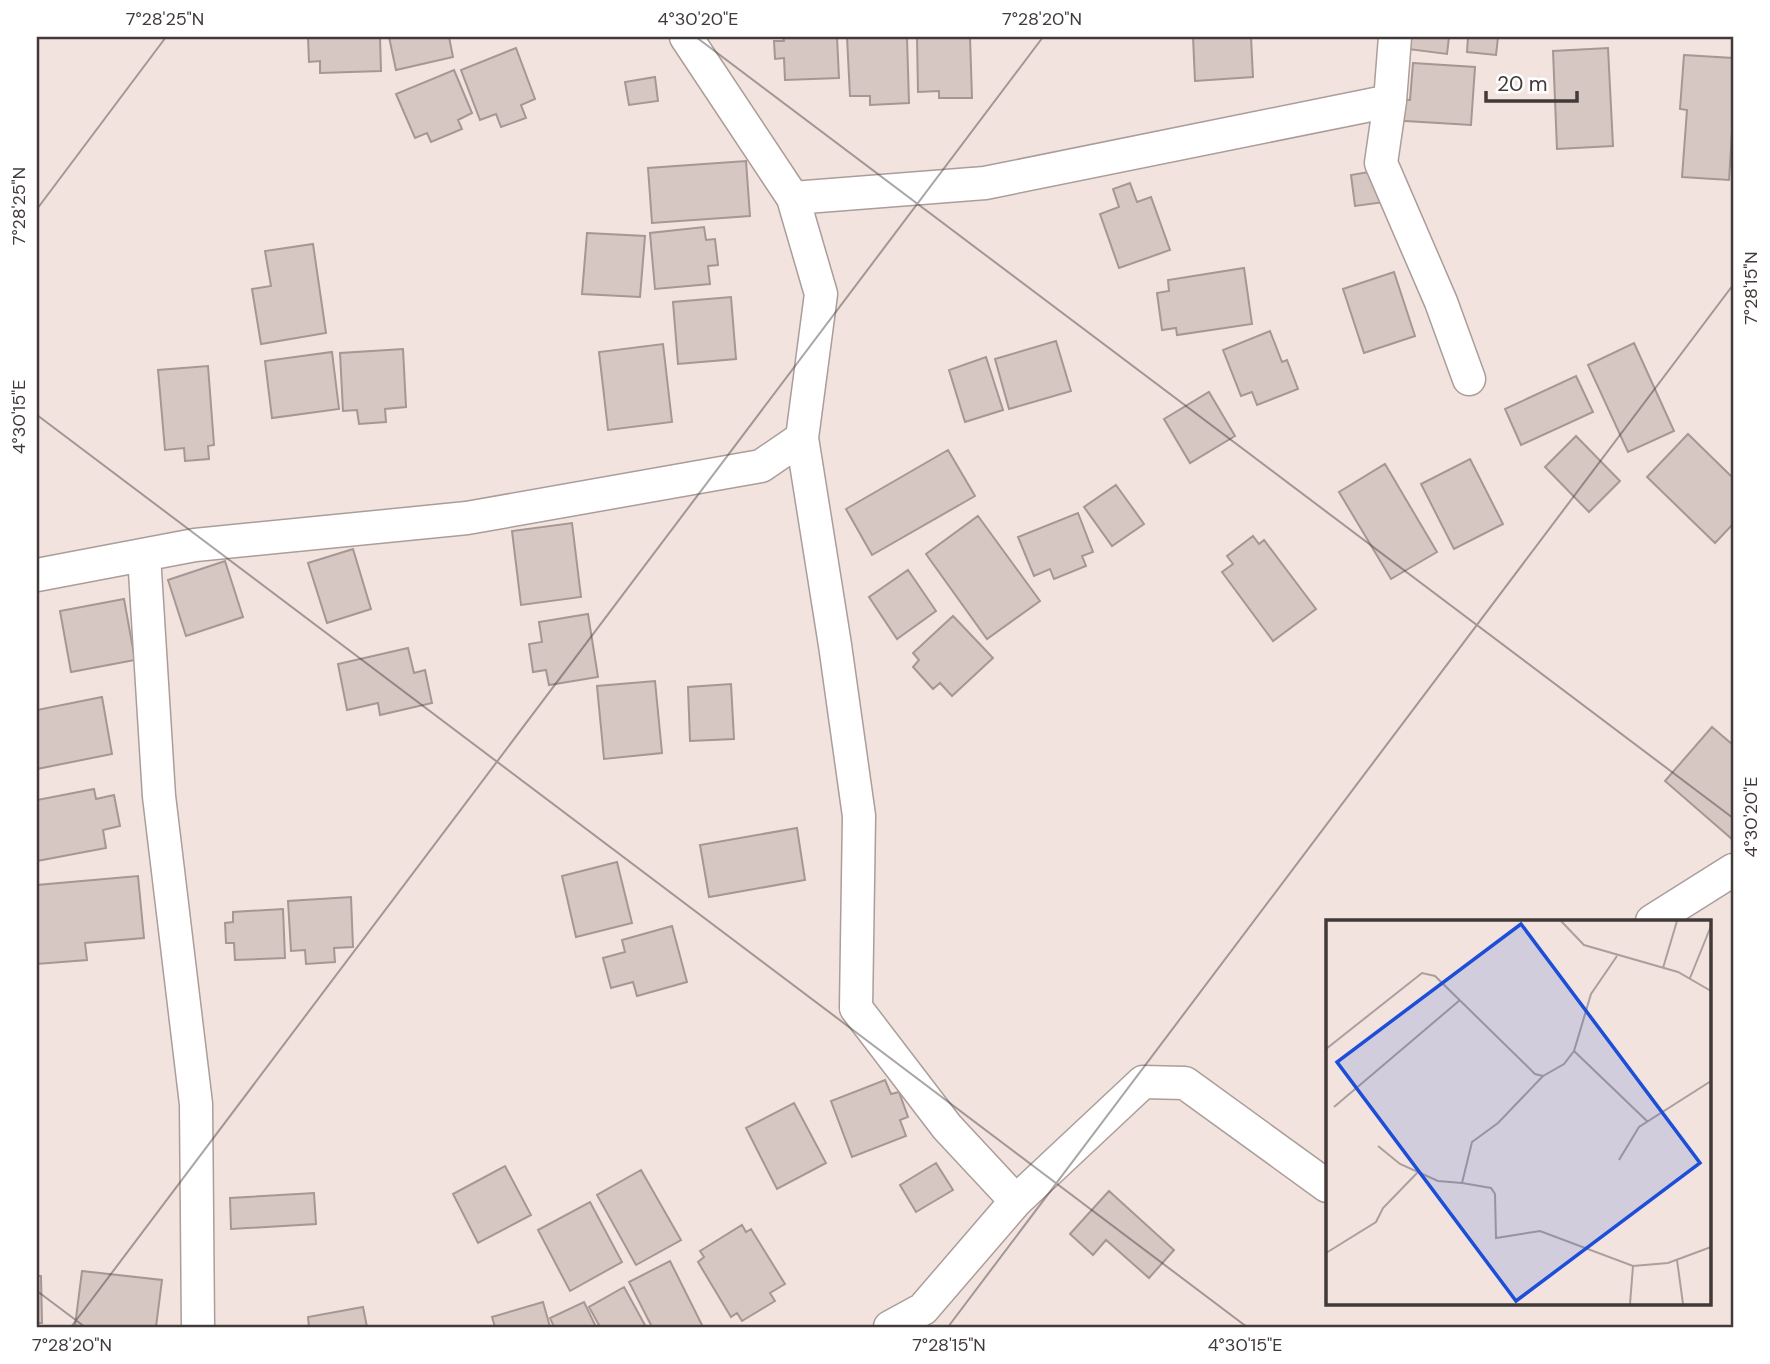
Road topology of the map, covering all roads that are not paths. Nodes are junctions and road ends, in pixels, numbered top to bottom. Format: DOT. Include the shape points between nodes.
graph roads {
  1 [pos="686,37"];
  2 [pos="1395,37"];
  3 [pos="1390,101"];
  4 [pos="793,198"];
  5 [pos="1469,379"];
  6 [pos="802,438"];
  7 [pos="144,555"];
  8 [pos="37,575"];
  9 [pos="1733,870"];
  10 [pos="1654,920"];
  11 [pos="1326,1185"];
  12 [pos="1016,1201"];
  13 [pos="198,1327"];
  14 [pos="890,1327"];
  1 -- 4 [label="street"];
  2 -- 3 [label="street"];
  3 -- 4 [label="street" via="985,183"];
  3 -- 5 [label="street" via="1381,163"];
  4 -- 6 [label="street" via="821,295"];
  6 -- 7 [label="street" via="761,466 748,469 467,518 195,545"];
  6 -- 12 [label="street" via="859,816 856,1007 947,1127"];
  7 -- 8 [label="street"];
  7 -- 13 [label="street" via="159,796 196,1104"];
  9 -- 10 [label="street"];
  11 -- 12 [label="street" via="1185,1083 1143,1082"];
  12 -- 14 [label="street" via="923,1310"];
}
